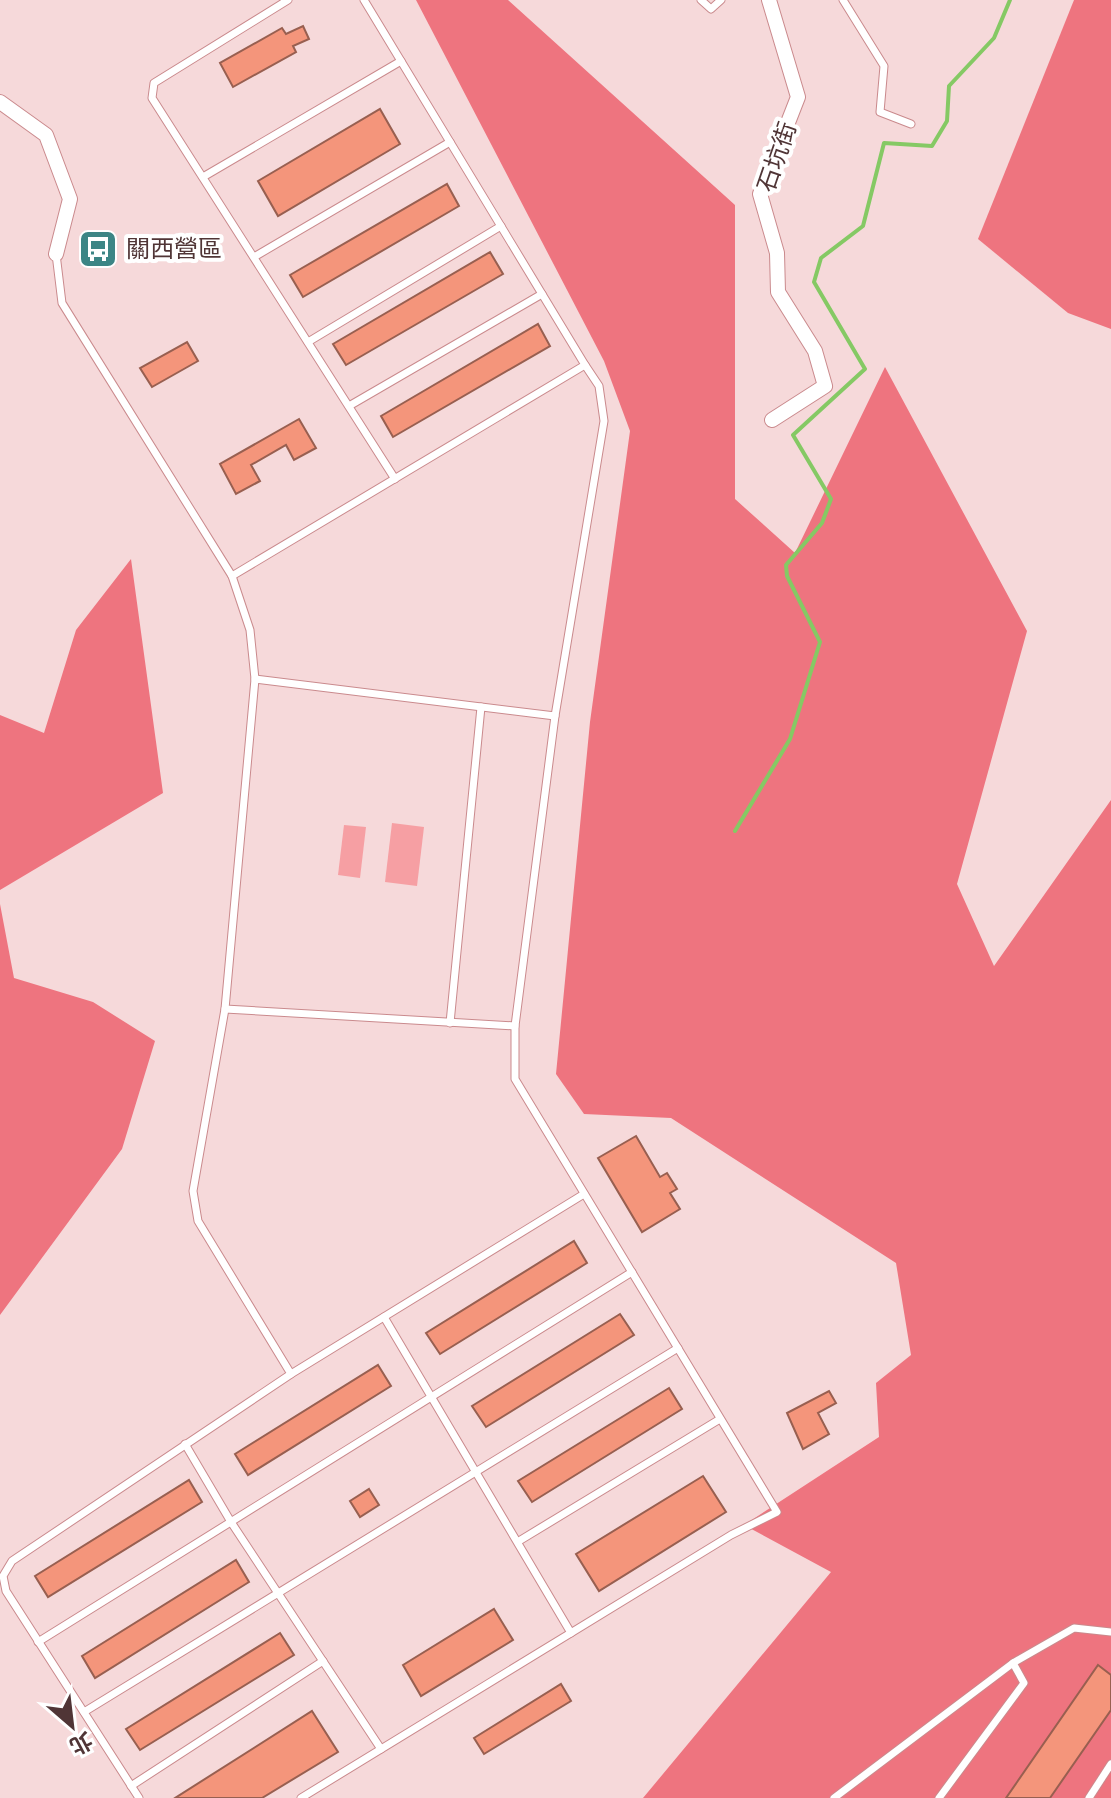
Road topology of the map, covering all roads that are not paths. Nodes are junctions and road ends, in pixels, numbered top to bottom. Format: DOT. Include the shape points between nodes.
graph roads {
  1 [pos="288,0"];
  2 [pos="364,0"];
  3 [pos="701,0"];
  4 [pos="721,0"];
  5 [pos="843,0"];
  6 [pos="772,1"];
  7 [pos="401,61"];
  8 [pos="0,102"];
  9 [pos="911,124"];
  10 [pos="450,142"];
  11 [pos="203,177"];
  12 [pos="501,226"];
  13 [pos="56,254"];
  14 [pos="254,257"];
  15 [pos="542,294"];
  16 [pos="308,342"];
  17 [pos="585,365"];
  18 [pos="349,406"];
  19 [pos="772,420"];
  20 [pos="395,479"];
  21 [pos="232,576"];
  22 [pos="255,679"];
  23 [pos="481,707"];
  24 [pos="555,716"];
  25 [pos="225,1009"];
  26 [pos="450,1023"];
  27 [pos="515,1026"];
  28 [pos="584,1194"];
  29 [pos="632,1272"];
  30 [pos="384,1317"];
  31 [pos="678,1348"];
  32 [pos="291,1374"];
  33 [pos="432,1396"];
  34 [pos="720,1419"];
  35 [pos="185,1444"];
  36 [pos="479,1471"];
  37 [pos="231,1522"];
  38 [pos="519,1541"];
  39 [pos="278,1594"];
  40 [pos="1111,1632"];
  41 [pos="571,1633"];
  42 [pos="38,1642"];
  43 [pos="323,1661"];
  44 [pos="1013,1663"];
  45 [pos="84,1712"];
  46 [pos="381,1749"];
  47 [pos="1111,1764"];
  48 [pos="131,1786"];
  49 [pos="139,1798"];
  50 [pos="301,1798"];
  51 [pos="834,1798"];
  52 [pos="939,1798"];
  53 [pos="1089,1798"];
  1 -- 11 [label="lane" via="154,83 152,98"];
  2 -- 7 [label="lane"];
  3 -- 4 [label="lane" via="711,9"];
  5 -- 9 [label="lane" via="884,66 880,112"];
  6 -- 19 [label="street, 石坑街" via="798,97 760,194 777,253 778,292 815,351 825,386"];
  7 -- 10 [label="lane"];
  7 -- 11 [label="lane"];
  8 -- 13 [label="street" via="46,135 70,199"];
  10 -- 12 [label="lane"];
  10 -- 14 [label="lane"];
  11 -- 14 [label="lane"];
  12 -- 15 [label="lane"];
  12 -- 16 [label="lane"];
  13 -- 21 [label="lane" via="62,303"];
  14 -- 16 [label="lane"];
  15 -- 17 [label="lane"];
  15 -- 18 [label="lane"];
  16 -- 18 [label="lane"];
  17 -- 20 [label="lane"];
  17 -- 24 [label="lane" via="599,386 604,421"];
  18 -- 20 [label="lane"];
  20 -- 21 [label="lane"];
  21 -- 22 [label="lane" via="250,630"];
  22 -- 23 [label="lane"];
  22 -- 25 [label="lane"];
  23 -- 24 [label="lane"];
  23 -- 26 [label="lane"];
  24 -- 27 [label="lane"];
  25 -- 26 [label="lane"];
  25 -- 32 [label="lane" via="193,1191 198,1221"];
  26 -- 27 [label="lane"];
  27 -- 28 [label="lane" via="515,1079"];
  28 -- 29 [label="lane"];
  28 -- 30 [label="lane"];
  29 -- 31 [label="lane"];
  29 -- 33 [label="lane"];
  30 -- 32 [label="lane"];
  30 -- 33 [label="lane"];
  31 -- 34 [label="lane"];
  31 -- 36 [label="lane"];
  32 -- 35 [label="lane"];
  33 -- 36 [label="lane"];
  33 -- 37 [label="lane"];
  34 -- 38 [label="lane"];
  34 -- 41 [label="lane" via="777,1512"];
  35 -- 37 [label="lane"];
  35 -- 42 [label="lane" via="12,1561 3,1576 6,1591"];
  36 -- 38 [label="lane"];
  36 -- 39 [label="lane"];
  37 -- 39 [label="lane"];
  37 -- 42 [label="lane"];
  38 -- 41 [label="lane"];
  39 -- 43 [label="lane"];
  39 -- 45 [label="lane"];
  40 -- 44 [label="lane" via="1074,1628"];
  41 -- 46 [label="lane"];
  42 -- 45 [label="lane"];
  43 -- 46 [label="lane"];
  43 -- 48 [label="lane"];
  44 -- 51 [label="lane"];
  44 -- 52 [label="lane" via="1024,1683"];
  45 -- 48 [label="lane"];
  46 -- 50 [label="lane"];
  47 -- 53 [label="lane"];
  48 -- 49 [label="lane"];
}
